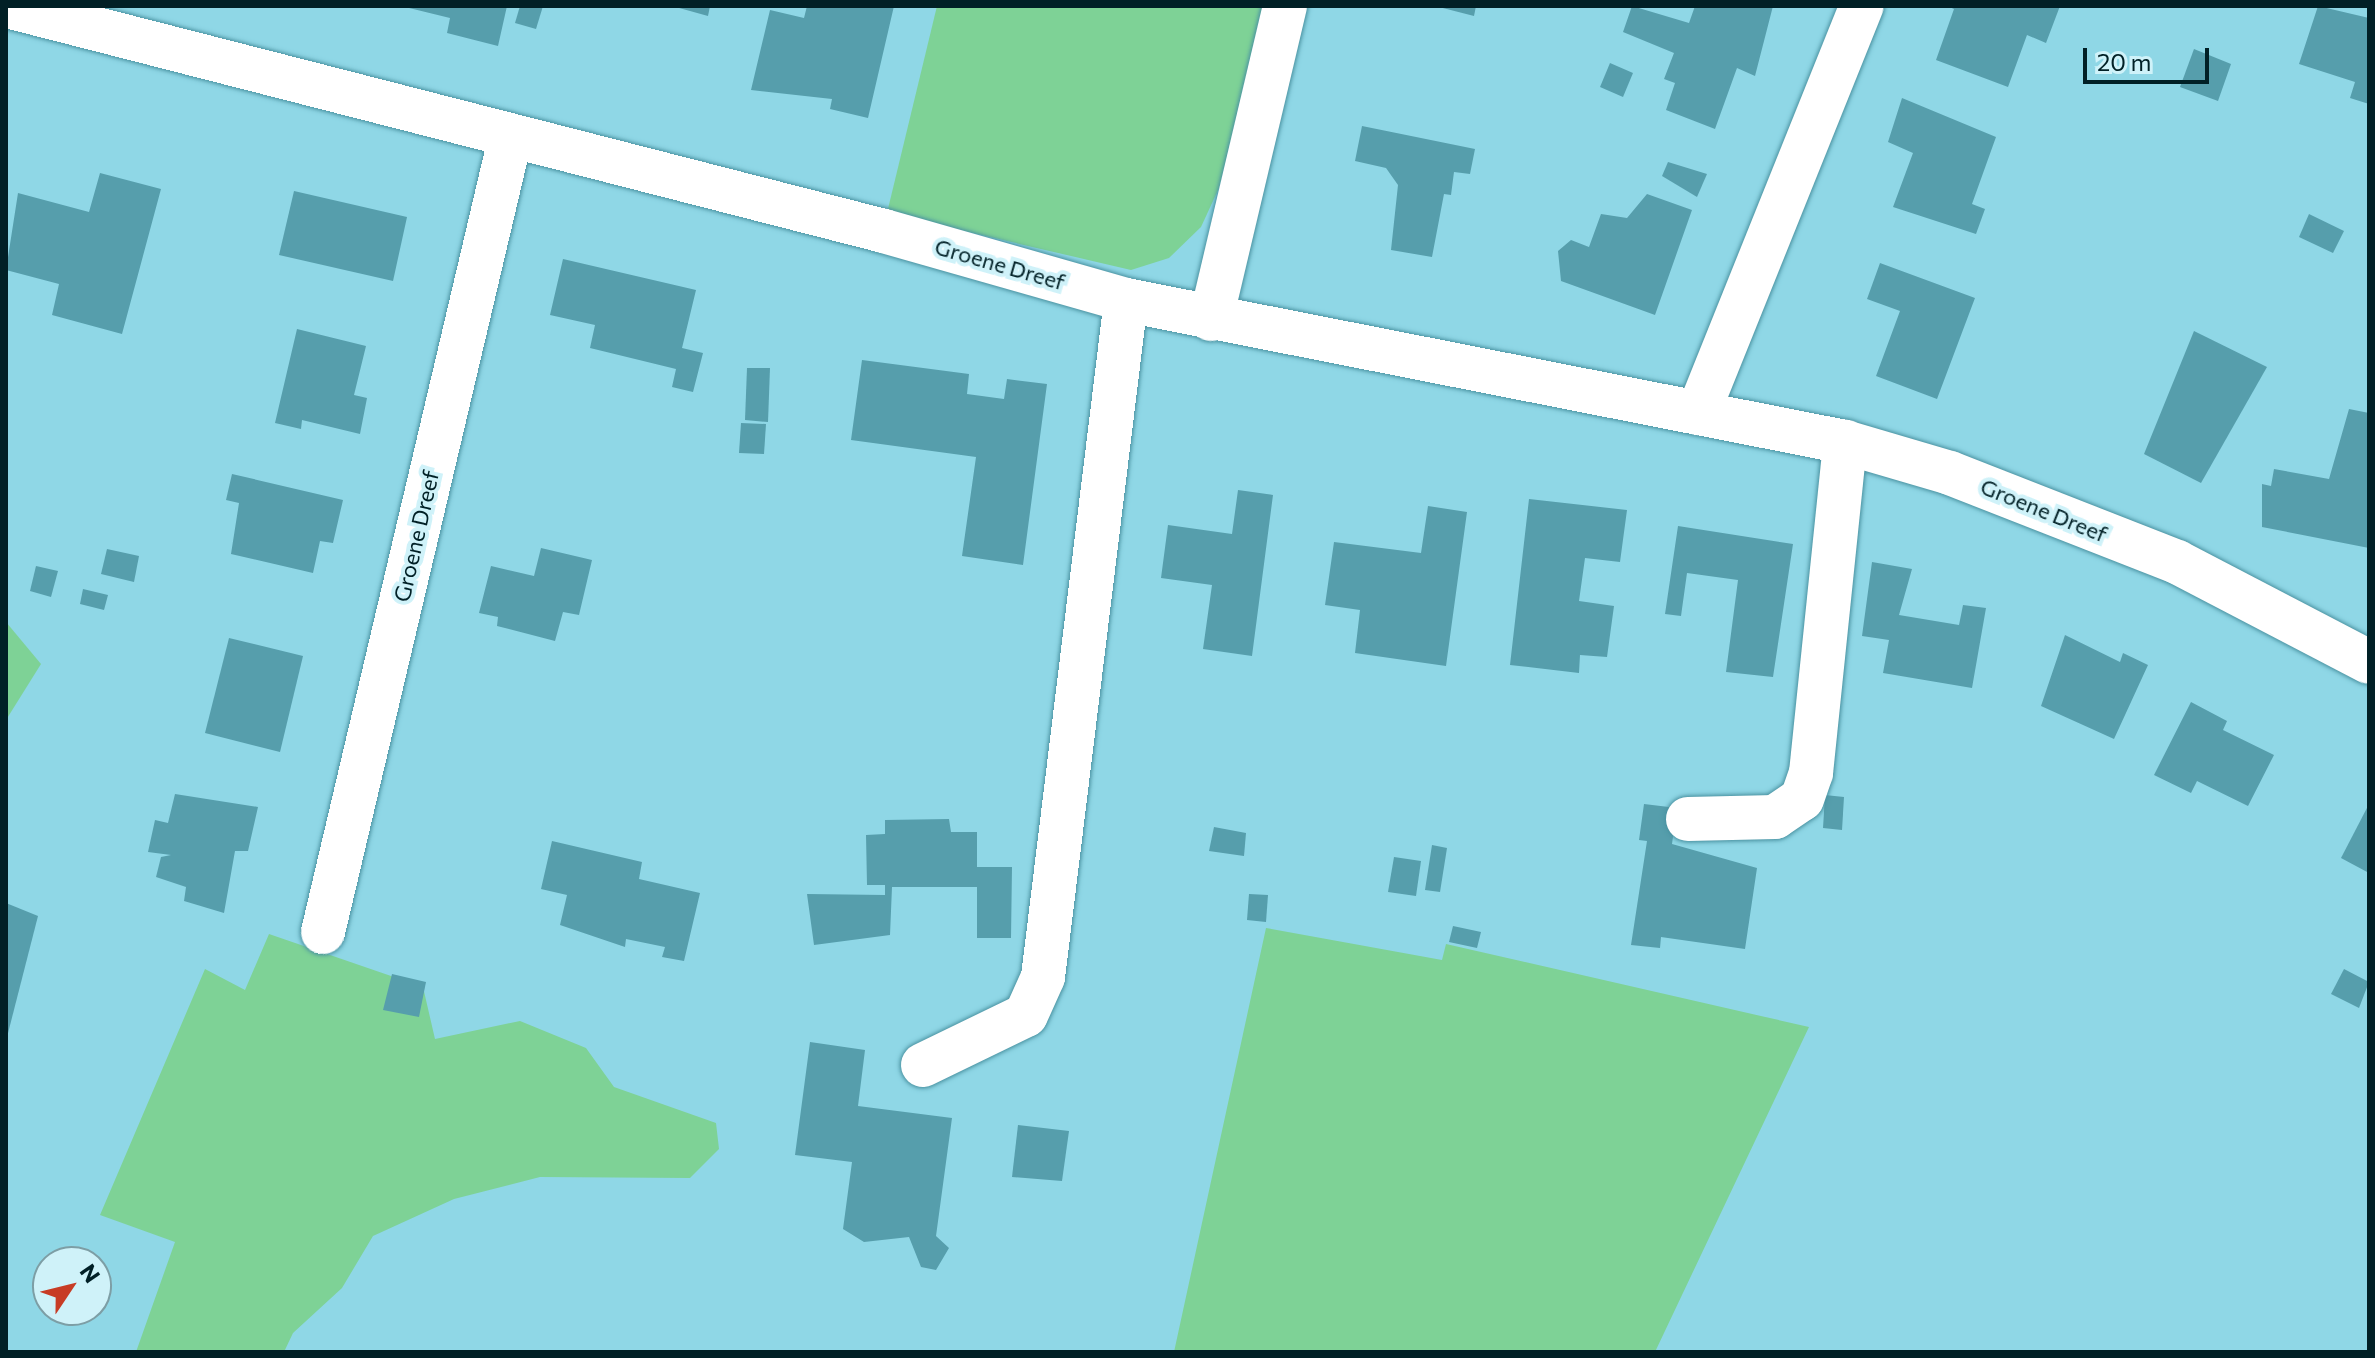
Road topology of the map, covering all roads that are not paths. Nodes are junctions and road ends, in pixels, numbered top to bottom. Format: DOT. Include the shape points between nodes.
graph roads {
  1 [pos="7,6"];
  2 [pos="1285,6"];
  3 [pos="1862,6"];
  4 [pos="510,139"];
  5 [pos="1126,300"];
  6 [pos="1211,319"];
  7 [pos="1698,413"];
  8 [pos="1845,442"];
  9 [pos="2369,662"];
  10 [pos="1688,819"];
  11 [pos="323,932"];
  12 [pos="923,1065"];
  1 -- 4 [label="street, Groene Dreef"];
  2 -- 6 [label="street"];
  3 -- 7 [label="street"];
  4 -- 5 [label="street, Groene Dreef" via="884,231"];
  4 -- 11 [label="street, Groene Dreef"];
  5 -- 6 [label="street, Groene Dreef"];
  5 -- 12 [label="street" via="1043,977 1026,1015"];
  6 -- 7 [label="street, Groene Dreef"];
  7 -- 8 [label="street, Groene Dreef"];
  8 -- 9 [label="street, Groene Dreef" via="1950,473 2177,562"];
  8 -- 10 [label="street" via="1811,773 1802,799 1775,817"];
}
